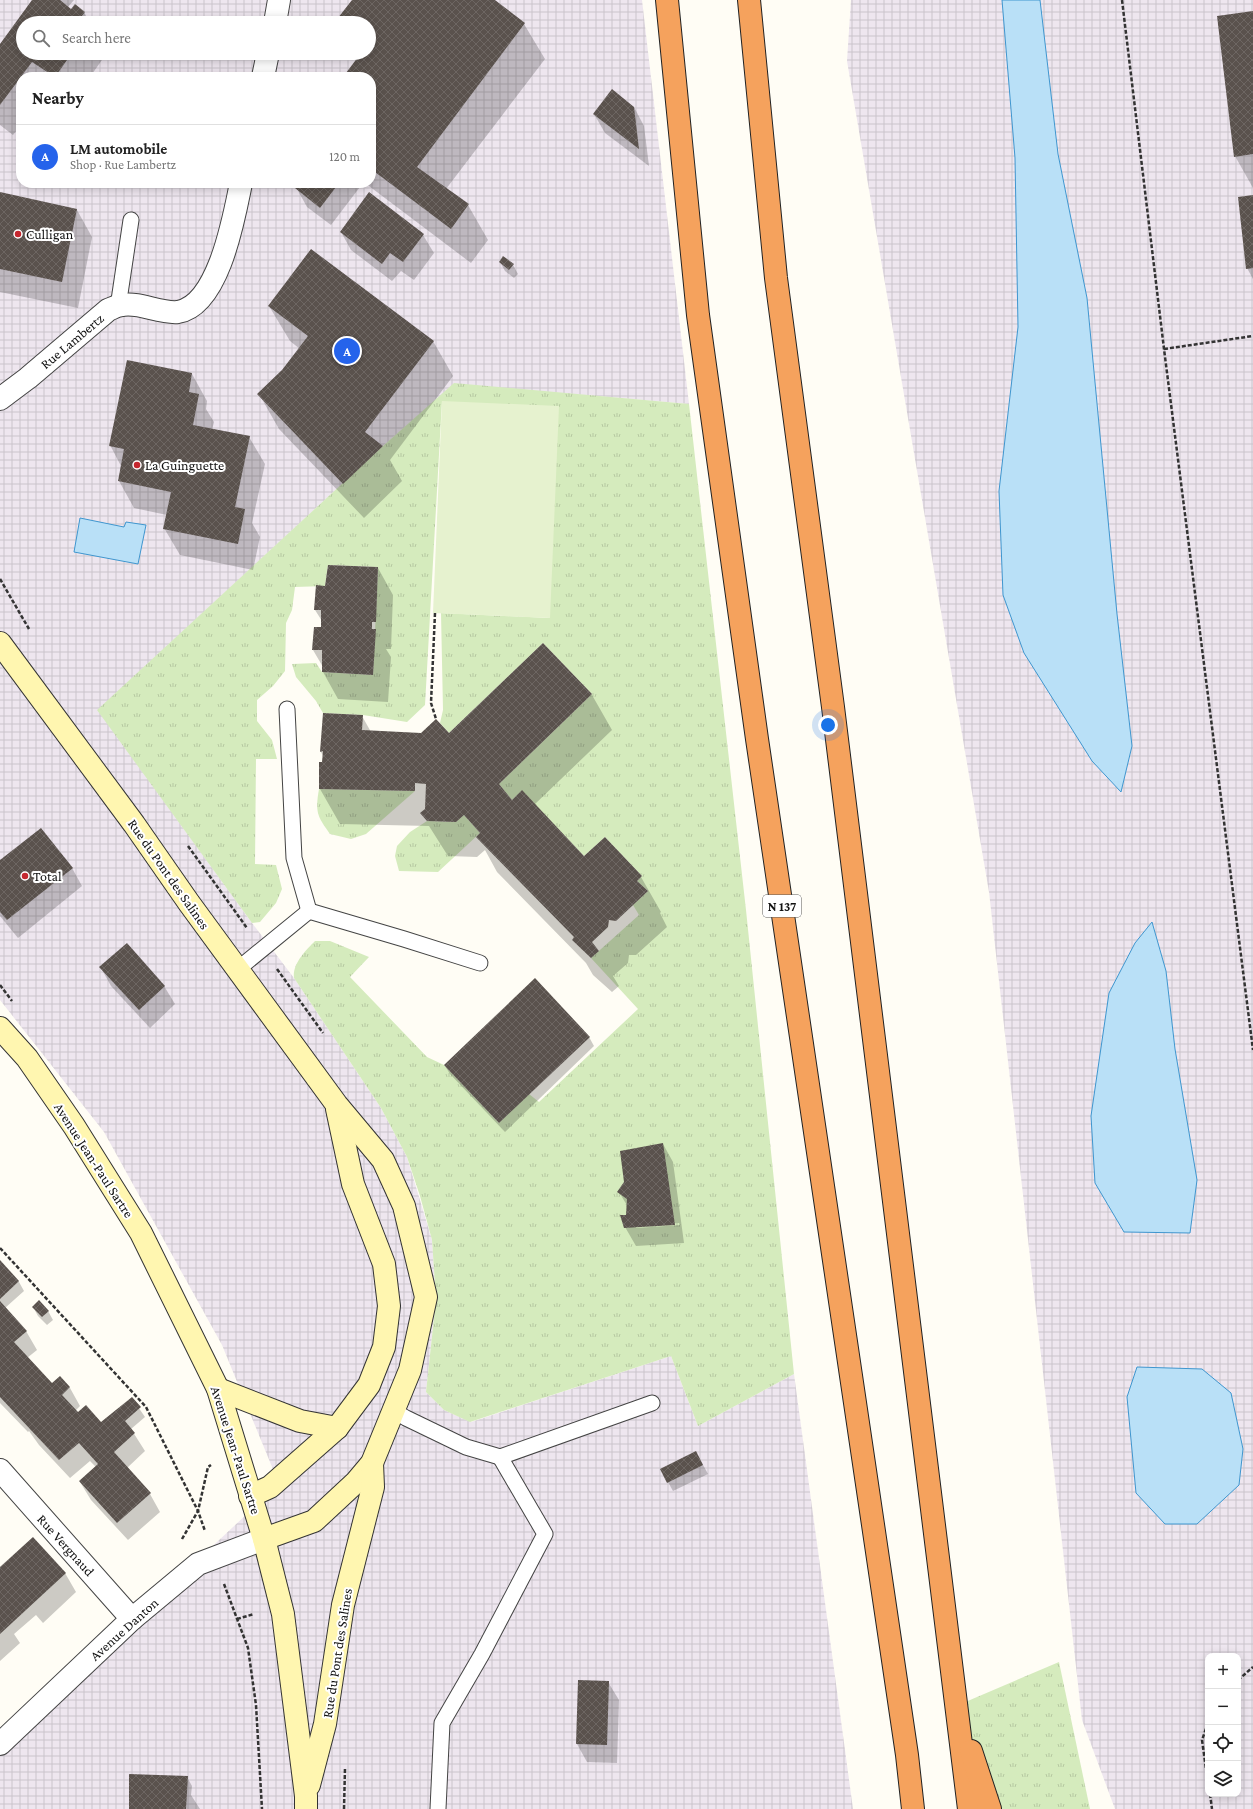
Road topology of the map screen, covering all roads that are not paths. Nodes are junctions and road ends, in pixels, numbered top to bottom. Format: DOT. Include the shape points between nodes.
graph roads {
  1 [pos="280,0"];
  2 [pos="667,0"];
  3 [pos="749,0"];
  4 [pos="277,16"];
  5 [pos="267,60"];
  6 [pos="264,72"];
  7 [pos="240,188"];
  8 [pos="132,220"];
  9 [pos="118,307"];
  10 [pos="4,392"];
  11 [pos="0,643"];
  12 [pos="287,710"];
  13 [pos="309,911"];
  14 [pos="480,963"];
  15 [pos="238,969"];
  16 [pos="0,1028"];
  17 [pos="337,1105"];
  18 [pos="369,1385"];
  19 [pos="218,1389"];
  20 [pos="652,1403"];
  21 [pos="394,1411"];
  22 [pos="337,1428"];
  23 [pos="500,1457"];
  24 [pos="372,1463"];
  25 [pos="0,1470"];
  26 [pos="250,1496"];
  27 [pos="264,1539"];
  28 [pos="132,1620"];
  29 [pos="956,1706"];
  30 [pos="0,1744"];
  31 [pos="306,1803"];
  32 [pos="438,1809"];
  33 [pos="913,1809"];
  34 [pos="969,1809"];
  35 [pos="990,1809"];
  1 -- 4 [label="street"];
  2 -- 33 [label="highway, N 137" via="698,315 758,746"];
  3 -- 29 [label="highway" via="776,278 833,706"];
  5 -- 6 [label="street"];
  7 -- 9 [label="street, Rue Lambertz" via="234,218 212,281 190,308 176,312 123,305"];
  8 -- 9 [label="lane"];
  9 -- 10 [label="street, Rue Lambertz" via="108,310"];
  11 -- 15 [label="street, Rue du Pont des Salines"];
  12 -- 13 [label="lane" via="294,858"];
  13 -- 14 [label="lane"];
  13 -- 15 [label="lane"];
  15 -- 17 [label="street, Rue du Pont des Salines"];
  16 -- 19 [label="street, Avenue Jean-Paul Sartre" via="27,1058 70,1120 141,1233"];
  17 -- 18 [label="street, Rue du Pont des Salines" via="353,1184 384,1264 389,1306 384,1347"];
  17 -- 21 [label="street, Rue du Pont des Salines" via="383,1160 404,1206 426,1297 410,1370"];
  18 -- 21 [label="street"];
  18 -- 22 [label="street, Rue du Pont des Salines"];
  19 -- 22 [label="street" via="300,1422"];
  19 -- 26 [label="street, Avenue Jean-Paul Sartre"];
  20 -- 23 [label="lane"];
  21 -- 23 [label="lane" via="466,1447"];
  21 -- 24 [label="street, Rue du Pont des Salines"];
  22 -- 26 [label="street, Rue du Pont des Salines" via="270,1487"];
  23 -- 32 [label="lane" via="545,1534 482,1654 442,1723"];
  24 -- 27 [label="street, Rue du Pont des Salines" via="356,1482 314,1520"];
  24 -- 31 [label="street, Rue du Pont des Salines" via="373,1487 343,1605 326,1724"];
  25 -- 28 [label="street, Rue Vergnaud"];
  26 -- 27 [label="street, Avenue Jean-Paul Sartre"];
  27 -- 28 [label="street, Avenue Danton" via="198,1564"];
  27 -- 31 [label="street, Avenue Jean-Paul Sartre" via="283,1614"];
  28 -- 30 [label="street, Avenue Danton"];
  29 -- 34 [label="highway"];
  29 -- 35 [label="highway"];
}
